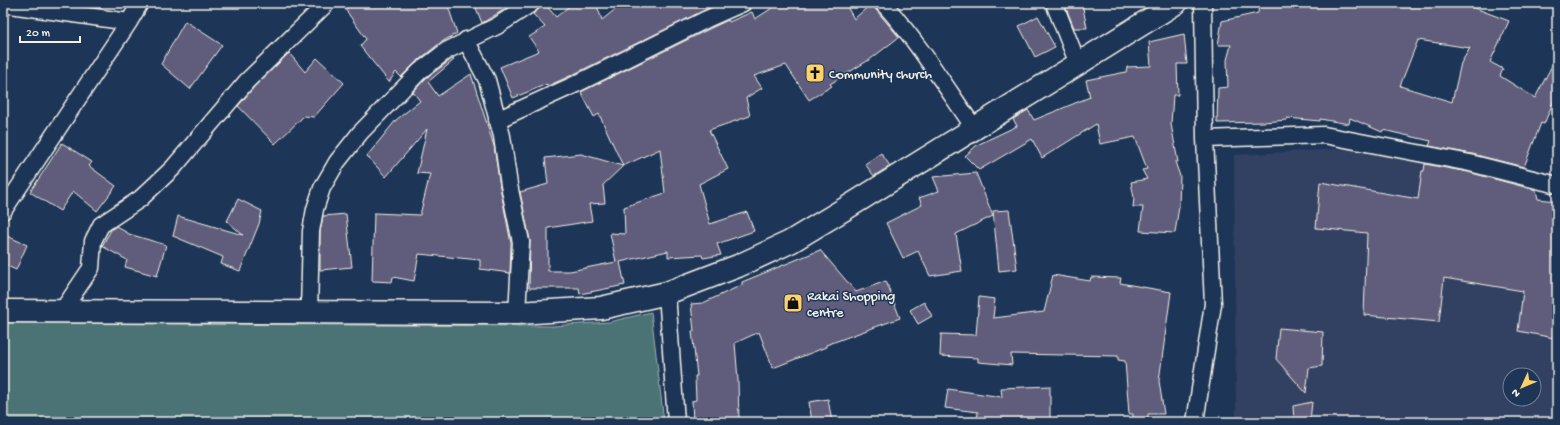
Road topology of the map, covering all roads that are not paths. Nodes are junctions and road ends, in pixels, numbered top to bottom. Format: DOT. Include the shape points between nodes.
graph roads {
  1 [pos="140,3"];
  2 [pos="326,3"];
  3 [pos="532,3"];
  4 [pos="743,3"];
  5 [pos="883,3"];
  6 [pos="1054,3"];
  7 [pos="1176,3"];
  8 [pos="1203,3"];
  9 [pos="3,4"];
  10 [pos="129,22"];
  11 [pos="466,40"];
  12 [pos="1078,64"];
  13 [pos="497,120"];
  14 [pos="974,129"];
  15 [pos="1205,139"];
  16 [pos="1557,186"];
  17 [pos="3,210"];
  18 [pos="667,293"];
  19 [pos="3,311"];
  20 [pos="62,311"];
  21 [pos="309,313"];
  22 [pos="517,313"];
  23 [pos="676,422"];
  24 [pos="1195,422"];
  1 -- 10 [label="street"];
  2 -- 20 [label="street" via="247,81 173,168 140,199 101,225 93,241 91,268"];
  3 -- 11 [label="street" via="497,26"];
  4 -- 13 [label="street"];
  5 -- 14 [label="street" via="922,52"];
  6 -- 12 [label="street"];
  7 -- 12 [label="street"];
  8 -- 15 [label="street"];
  9 -- 10 [label="street"];
  10 -- 17 [label="street"];
  11 -- 13 [label="street" via="487,80"];
  11 -- 21 [label="street" via="446,51 416,76 360,133 337,162 322,188 311,231"];
  12 -- 14 [label="street"];
  13 -- 22 [label="street" via="521,242"];
  14 -- 18 [label="street" via="790,242 738,266"];
  15 -- 16 [label="street" via="1324,135 1470,163"];
  15 -- 24 [label="street" via="1213,304"];
  18 -- 22 [label="street" via="601,308"];
  18 -- 23 [label="street"];
  19 -- 20 [label="street"];
  20 -- 21 [label="street"];
  21 -- 22 [label="street"];
}
